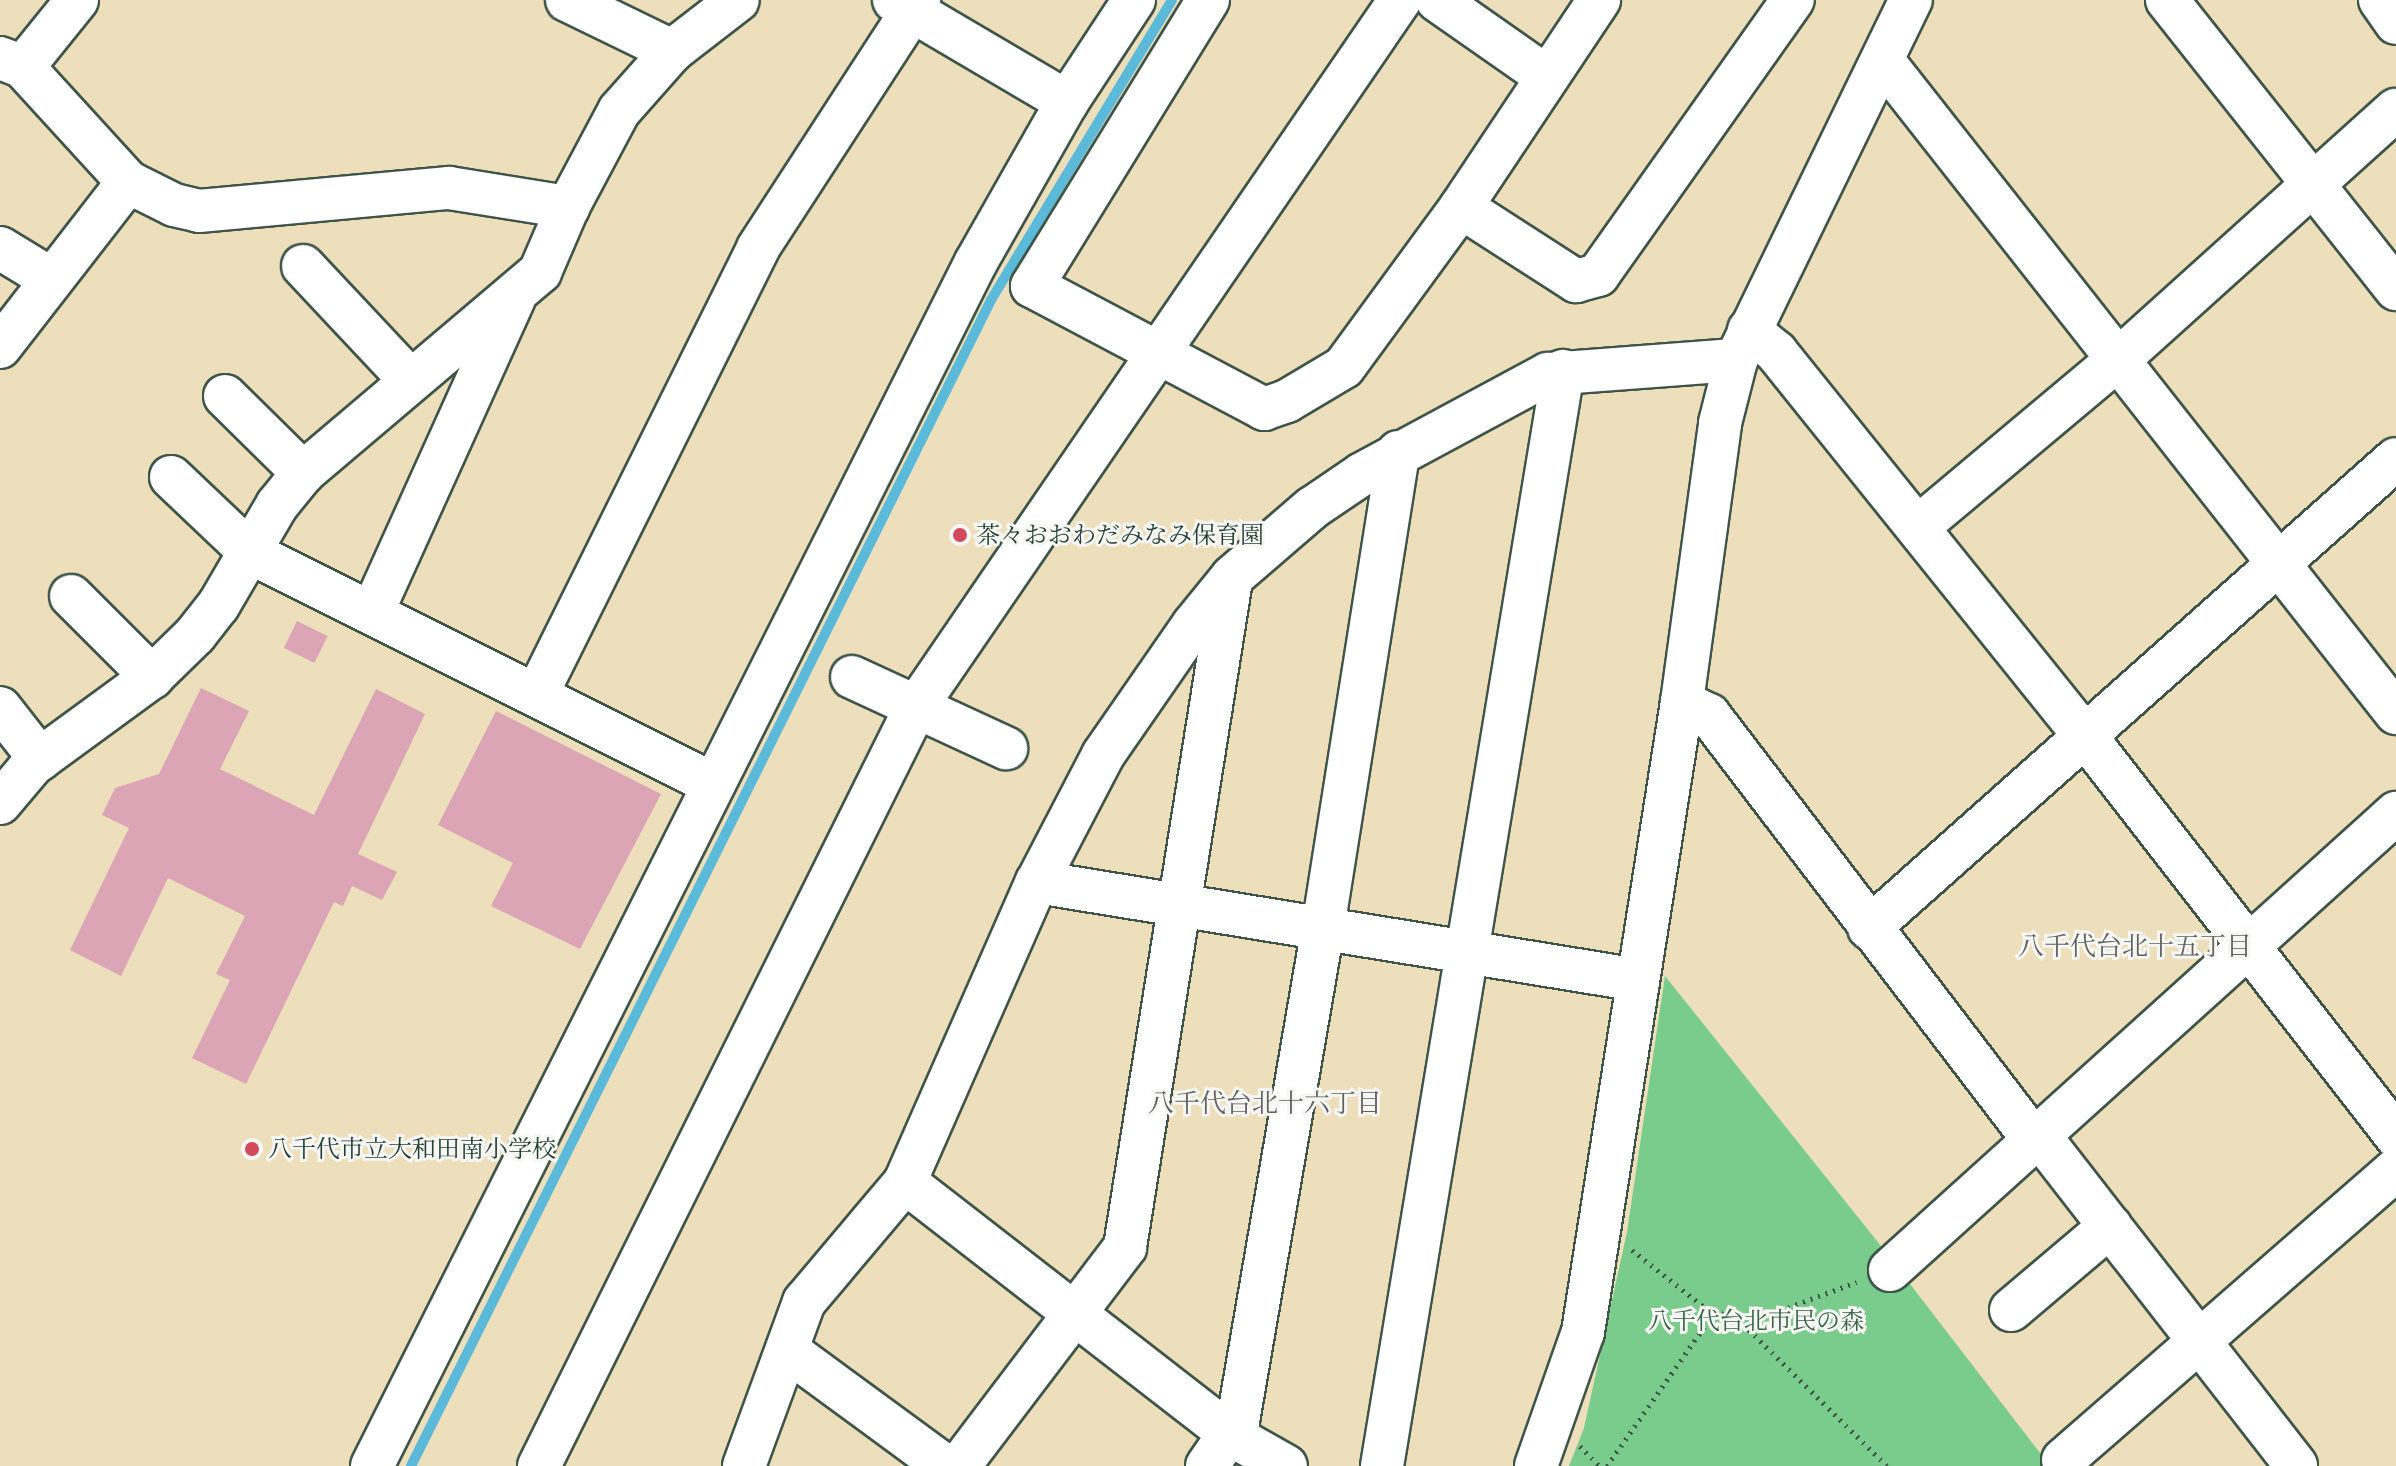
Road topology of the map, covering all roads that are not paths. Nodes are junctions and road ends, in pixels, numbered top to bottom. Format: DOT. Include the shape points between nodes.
graph roads {
  1 [pos="77,0"];
  2 [pos="567,0"];
  3 [pos="738,0"];
  4 [pos="1134,0"];
  5 [pos="1208,0"];
  6 [pos="1400,0"];
  7 [pos="1437,0"];
  8 [pos="1599,0"];
  9 [pos="1793,0"];
  10 [pos="1911,0"];
  11 [pos="2167,0"];
  12 [pos="2380,0"];
  13 [pos="908,3"];
  14 [pos="2396,23"];
  15 [pos="672,51"];
  16 [pos="1883,61"];
  17 [pos="12,63"];
  18 [pos="1547,77"];
  19 [pos="1067,102"];
  20 [pos="2396,110"];
  21 [pos="128,182"];
  22 [pos="2313,184"];
  23 [pos="568,207"];
  24 [pos="1461,207"];
  25 [pos="0,248"];
  26 [pos="303,266"];
  27 [pos="51,279"];
  28 [pos="2396,289"];
  29 [pos="518,290"];
  30 [pos="1743,345"];
  31 [pos="0,347"];
  32 [pos="1157,354"];
  33 [pos="2120,359"];
  34 [pos="1563,371"];
  35 [pos="410,380"];
  36 [pos="225,396"];
  37 [pos="1398,452"];
  38 [pos="2396,459"];
  39 [pos="303,473"];
  40 [pos="171,477"];
  41 [pos="1918,527"];
  42 [pos="251,553"];
  43 [pos="2280,564"];
  44 [pos="1232,577"];
  45 [pos="71,596"];
  46 [pos="372,613"];
  47 [pos="152,677"];
  48 [pos="852,677"];
  49 [pos="537,694"];
  50 [pos="1682,702"];
  51 [pos="916,707"];
  52 [pos="0,708"];
  53 [pos="2396,713"];
  54 [pos="2086,737"];
  55 [pos="1006,748"];
  56 [pos="23,750"];
  57 [pos="713,784"];
  58 [pos="0,803"];
  59 [pos="2396,813"];
  60 [pos="1037,882"];
  61 [pos="1178,904"];
  62 [pos="1323,928"];
  63 [pos="1869,928"];
  64 [pos="2248,947"];
  65 [pos="1468,951"];
  66 [pos="1638,980"];
  67 [pos="2036,1136"];
  68 [pos="2396,1136"];
  69 [pos="2396,1169"];
  70 [pos="905,1182"];
  71 [pos="2110,1226"];
  72 [pos="1890,1270"];
  73 [pos="2011,1310"];
  74 [pos="1074,1314"];
  75 [pos="2200,1341"];
  76 [pos="787,1350"];
  77 [pos="1219,1450"];
  78 [pos="2063,1460"];
  79 [pos="2285,1462"];
  80 [pos="372,1466"];
  81 [pos="539,1466"];
  82 [pos="744,1466"];
  83 [pos="945,1466"];
  84 [pos="959,1466"];
  85 [pos="1286,1466"];
  86 [pos="1382,1466"];
  87 [pos="1536,1466"];
  1 -- 17 [label="street"];
  2 -- 15 [label="street"];
  3 -- 15 [label="street"];
  4 -- 19 [label="street"];
  5 -- 32 [label="street" via="1032,286"];
  6 -- 32 [label="street"];
  7 -- 18 [label="street"];
  8 -- 18 [label="street"];
  9 -- 24 [label="street" via="1598,275 1576,281"];
  10 -- 16 [label="street"];
  11 -- 22 [label="street"];
  12 -- 14 [label="street"];
  13 -- 19 [label="street"];
  13 -- 49 [label="street" via="758,248"];
  15 -- 23 [label="street" via="619,111"];
  16 -- 30 [label="street"];
  16 -- 33 [label="street"];
  17 -- 21 [label="street"];
  18 -- 24 [label="street"];
  19 -- 57 [label="street" via="976,262"];
  20 -- 22 [label="street"];
  21 -- 23 [label="street" via="199,211 449,188"];
  21 -- 27 [label="street"];
  22 -- 28 [label="street"];
  22 -- 33 [label="street"];
  23 -- 29 [label="street" via="540,272"];
  24 -- 32 [label="street" via="1344,367 1287,401 1264,409"];
  25 -- 27 [label="street"];
  26 -- 35 [label="street"];
  27 -- 31 [label="street"];
  29 -- 35 [label="street"];
  29 -- 46 [label="street"];
  30 -- 34 [label="street"];
  30 -- 41 [label="street" via="1776,352"];
  30 -- 50 [label="street" via="1720,423"];
  32 -- 51 [label="street"];
  33 -- 41 [label="street"];
  33 -- 43 [label="street"];
  34 -- 37 [label="street"];
  34 -- 65 [label="street"];
  35 -- 39 [label="street"];
  36 -- 39 [label="street"];
  37 -- 44 [label="street" via="1312,508"];
  37 -- 62 [label="street"];
  38 -- 43 [label="street"];
  39 -- 42 [label="street" via="277,505"];
  40 -- 42 [label="street"];
  41 -- 54 [label="street"];
  42 -- 46 [label="street"];
  42 -- 47 [label="street" via="195,635"];
  43 -- 53 [label="street"];
  43 -- 54 [label="street"];
  44 -- 60 [label="street" via="1109,744"];
  44 -- 61 [label="street"];
  45 -- 47 [label="street"];
  46 -- 49 [label="street"];
  47 -- 56 [label="street"];
  48 -- 51 [label="street"];
  49 -- 57 [label="street"];
  50 -- 63 [label="street" via="1709,715"];
  50 -- 66 [label="street"];
  51 -- 55 [label="street"];
  51 -- 81 [label="street"];
  52 -- 56 [label="street"];
  54 -- 63 [label="street"];
  54 -- 64 [label="street"];
  56 -- 58 [label="street"];
  57 -- 80 [label="street"];
  59 -- 64 [label="street"];
  60 -- 61 [label="street"];
  60 -- 70 [label="street"];
  61 -- 62 [label="street"];
  61 -- 74 [label="street" via="1125,1247"];
  62 -- 65 [label="street"];
  62 -- 77 [label="street" via="1238,1421"];
  63 -- 67 [label="street"];
  64 -- 67 [label="street"];
  64 -- 68 [label="street"];
  65 -- 66 [label="street"];
  65 -- 86 [label="street"];
  66 -- 87 [label="street" via="1583,1332"];
  67 -- 71 [label="street"];
  67 -- 72 [label="street"];
  69 -- 75 [label="street"];
  70 -- 74 [label="street"];
  70 -- 76 [label="street" via="804,1302"];
  71 -- 73 [label="street"];
  71 -- 75 [label="street"];
  74 -- 77 [label="street"];
  74 -- 84 [label="street"];
  75 -- 78 [label="street"];
  75 -- 79 [label="street"];
  76 -- 82 [label="street"];
  76 -- 83 [label="street"];
  77 -- 85 [label="street"];
}
